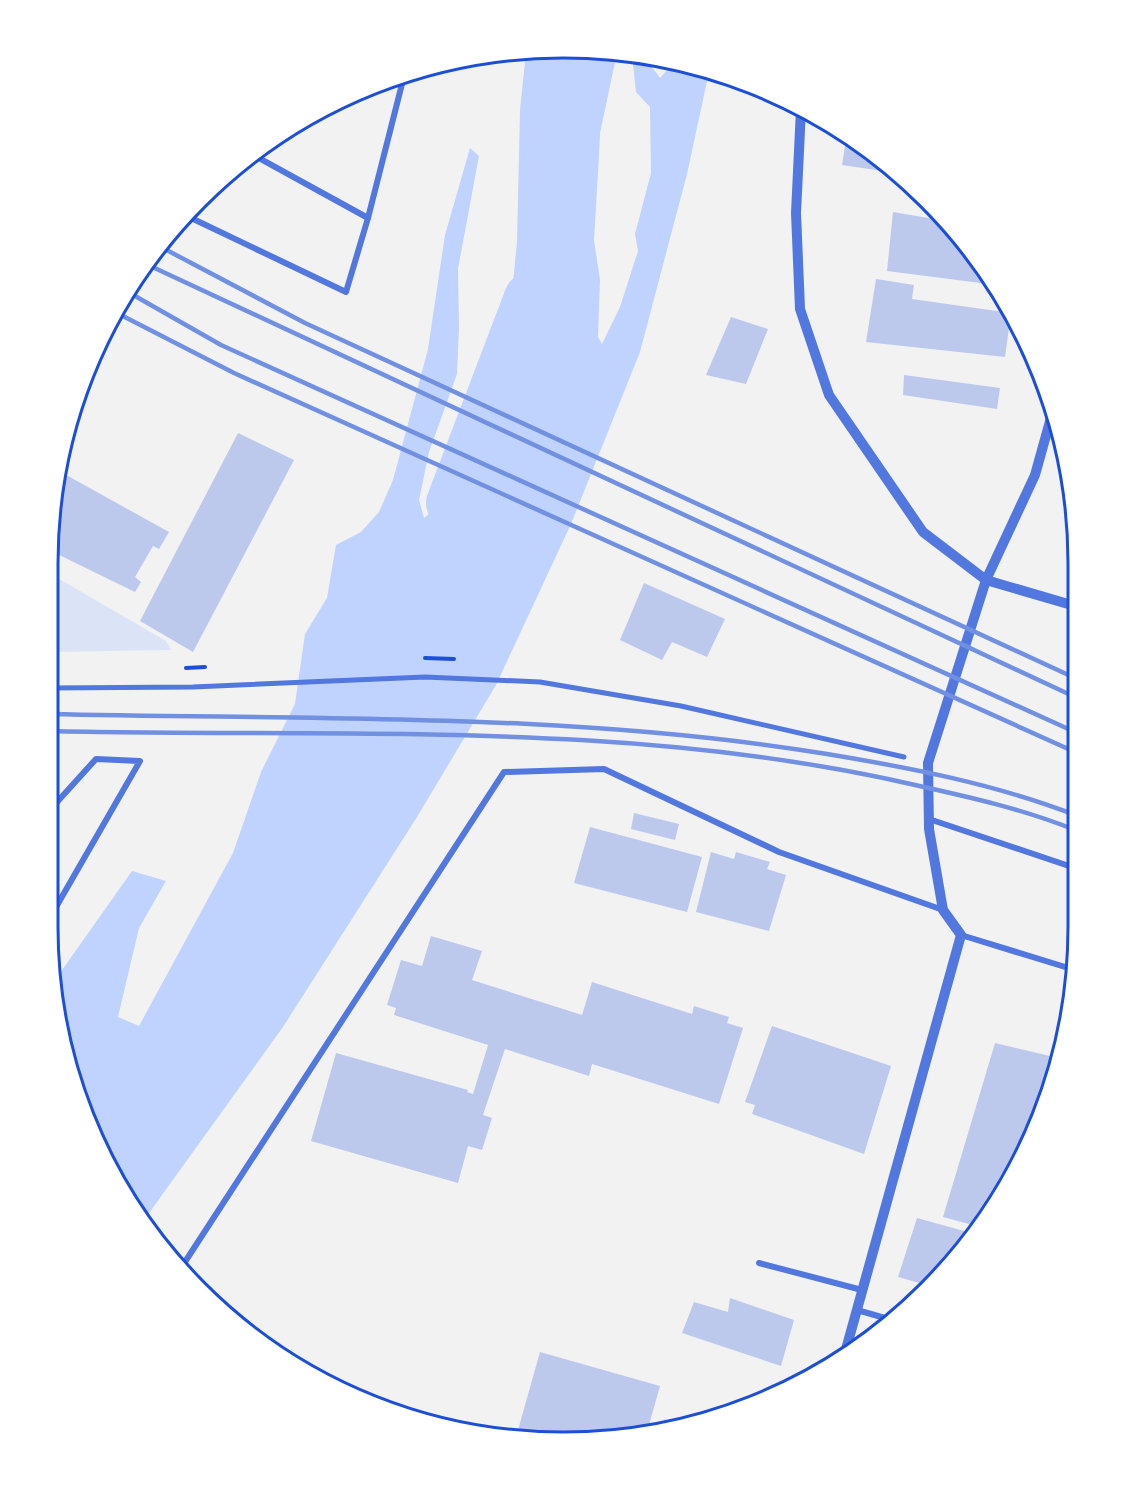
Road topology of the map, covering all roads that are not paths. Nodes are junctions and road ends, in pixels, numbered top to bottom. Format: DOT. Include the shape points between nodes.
graph roads {
  1 [pos="402,85"];
  2 [pos="801,118"];
  3 [pos="261,159"];
  4 [pos="368,218"];
  5 [pos="194,219"];
  6 [pos="1049,425"];
  7 [pos="986,580"];
  8 [pos="1068,604"];
  9 [pos="58,688"];
  10 [pos="904,757"];
  11 [pos="58,801"];
  12 [pos="929,819"];
  13 [pos="1068,866"];
  14 [pos="58,904"];
  15 [pos="944,910"];
  16 [pos="961,935"];
  17 [pos="1066,967"];
  18 [pos="185,1261"];
  19 [pos="759,1263"];
  20 [pos="862,1290"];
  21 [pos="857,1310"];
  22 [pos="883,1318"];
  23 [pos="847,1345"];
  1 -- 4 [label="street"];
  2 -- 7 [label="street" via="796,213 800,309 830,394 923,532"];
  3 -- 4 [label="street"];
  4 -- 5 [label="street" via="346,292"];
  6 -- 7 [label="street" via="1035,475"];
  7 -- 8 [label="street"];
  7 -- 12 [label="street" via="928,762"];
  9 -- 10 [label="street" via="193,687 425,677 540,682 681,706"];
  11 -- 14 [label="street" via="96,759 140,761"];
  12 -- 13 [label="street"];
  12 -- 15 [label="street"];
  15 -- 16 [label="street"];
  15 -- 18 [label="street" via="779,852 604,769 504,772"];
  16 -- 17 [label="street"];
  16 -- 20 [label="street"];
  19 -- 20 [label="street"];
  20 -- 21 [label="street"];
  21 -- 22 [label="street"];
  21 -- 23 [label="street"];
}
